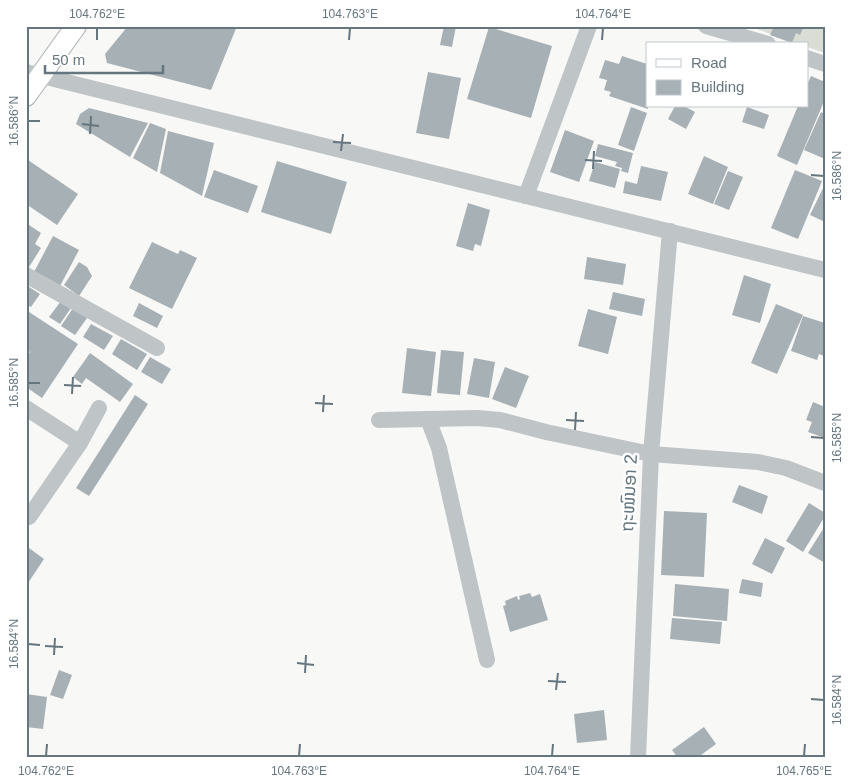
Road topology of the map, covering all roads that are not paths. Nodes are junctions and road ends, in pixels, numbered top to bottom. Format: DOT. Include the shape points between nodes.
graph roads {
  1 [pos="76,26"];
  2 [pos="589,26"];
  3 [pos="706,26"];
  4 [pos="761,42"];
  5 [pos="808,58"];
  6 [pos="825,64"];
  7 [pos="34,74"];
  8 [pos="26,96"];
  9 [pos="526,196"];
  10 [pos="670,231"];
  11 [pos="825,270"];
  12 [pos="26,275"];
  13 [pos="157,348"];
  14 [pos="26,408"];
  15 [pos="99,408"];
  16 [pos="428,419"];
  17 [pos="379,420"];
  18 [pos="80,443"];
  19 [pos="651,454"];
  20 [pos="825,483"];
  21 [pos="26,518"];
  22 [pos="487,660"];
  23 [pos="638,758"];
  1 -- 7 [label="main road"];
  2 -- 9 [label="street"];
  3 -- 4 [label="street"];
  5 -- 6 [label="street"];
  7 -- 8 [label="main road"];
  7 -- 9 [label="street"];
  9 -- 10 [label="street"];
  10 -- 11 [label="street"];
  10 -- 19 [label="street, ຖະໜົນອາ 2"];
  12 -- 13 [label="street"];
  14 -- 18 [label="street"];
  15 -- 18 [label="street"];
  16 -- 17 [label="street"];
  16 -- 19 [label="street" via="500,420"];
  16 -- 22 [label="street" via="439,448"];
  18 -- 21 [label="street"];
  19 -- 20 [label="street" via="758,462 786,468"];
  19 -- 23 [label="street, ຖະໜົນອາ 2"];
}
